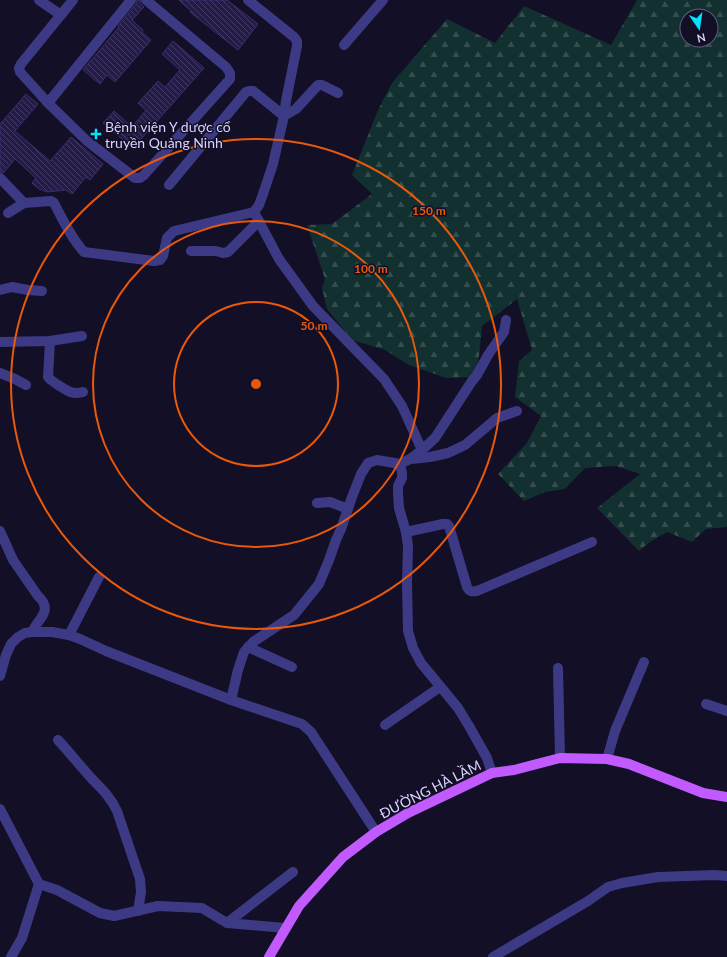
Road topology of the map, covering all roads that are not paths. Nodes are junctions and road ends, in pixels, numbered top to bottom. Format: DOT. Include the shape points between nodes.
graph roads {
  1 [pos="39,0"];
  2 [pos="73,0"];
  3 [pos="131,0"];
  4 [pos="146,0"];
  5 [pos="248,0"];
  6 [pos="383,0"];
  7 [pos="61,15"];
  8 [pos="344,45"];
  9 [pos="338,93"];
  10 [pos="48,104"];
  11 [pos="284,116"];
  12 [pos="0,178"];
  13 [pos="169,185"];
  14 [pos="24,203"];
  15 [pos="254,212"];
  16 [pos="8,213"];
  17 [pos="259,221"];
  18 [pos="191,251"];
  19 [pos="0,290"];
  20 [pos="42,291"];
  21 [pos="506,320"];
  22 [pos="82,336"];
  23 [pos="50,341"];
  24 [pos="0,342"];
  25 [pos="0,373"];
  26 [pos="26,385"];
  27 [pos="83,392"];
  28 [pos="517,411"];
  29 [pos="422,450"];
  30 [pos="410,459"];
  31 [pos="400,464"];
  32 [pos="317,503"];
  33 [pos="348,509"];
  34 [pos="0,531"];
  35 [pos="406,532"];
  36 [pos="592,542"];
  37 [pos="99,577"];
  38 [pos="32,632"];
  39 [pos="69,636"];
  40 [pos="248,647"];
  41 [pos="644,662"];
  42 [pos="292,667"];
  43 [pos="558,668"];
  44 [pos="0,676"];
  45 [pos="440,687"];
  46 [pos="231,700"];
  47 [pos="706,704"];
  48 [pos="727,711"];
  49 [pos="385,725"];
  50 [pos="58,740"];
  51 [pos="560,758"];
  52 [pos="607,759"];
  53 [pos="492,773"];
  54 [pos="727,797"];
  55 [pos="1,816"];
  56 [pos="376,832"];
  57 [pos="293,872"];
  58 [pos="727,876"];
  59 [pos="39,884"];
  60 [pos="138,911"];
  61 [pos="227,922"];
  62 [pos="286,928"];
  63 [pos="11,957"];
  64 [pos="268,957"];
  65 [pos="493,957"];
  1 -- 7 [label="street"];
  2 -- 7 [label="street"];
  3 -- 10 [label="street"];
  4 -- 10 [label="street" via="226,67 230,72 230,79 144,175 135,178 87,141"];
  5 -- 11 [label="street" via="297,41"];
  6 -- 8 [label="street"];
  7 -- 10 [label="street" via="19,68"];
  9 -- 11 [label="street" via="318,85 296,109"];
  11 -- 13 [label="street" via="253,91 246,92"];
  11 -- 15 [label="street" via="273,164 259,205"];
  12 -- 14 [label="street"];
  14 -- 15 [label="street" via="54,203 70,234 84,252 154,261 160,260 163,256 167,238 174,231"];
  14 -- 16 [label="street"];
  15 -- 17 [label="street"];
  17 -- 18 [label="street" via="228,252"];
  17 -- 29 [label="street" via="279,259 313,306 384,378 402,406"];
  19 -- 20 [label="street" via="12,287"];
  21 -- 29 [label="street" via="504,332 477,375 435,438"];
  22 -- 23 [label="street"];
  23 -- 24 [label="street"];
  23 -- 27 [label="street" via="50,381 75,394"];
  25 -- 26 [label="street"];
  28 -- 30 [label="street" via="497,418 465,445 448,453"];
  29 -- 30 [label="street"];
  30 -- 31 [label="street"];
  31 -- 33 [label="street" via="377,460 368,463 361,474"];
  31 -- 35 [label="street" via="402,478 398,486 398,501"];
  32 -- 33 [label="street" via="330,502"];
  33 -- 40 [label="street" via="319,584 294,615"];
  34 -- 38 [label="street" via="13,560 43,602 45,610"];
  35 -- 36 [label="street" via="447,524 466,586 472,592"];
  35 -- 45 [label="street" via="408,631 421,663"];
  37 -- 39 [label="street"];
  38 -- 39 [label="street" via="52,632"];
  38 -- 44 [label="street" via="18,636 11,644"];
  39 -- 46 [label="street"];
  40 -- 42 [label="street"];
  40 -- 46 [label="street" via="238,670"];
  41 -- 52 [label="street" via="615,731"];
  43 -- 51 [label="street"];
  45 -- 49 [label="street"];
  45 -- 53 [label="street" via="469,726 487,758"];
  46 -- 56 [label="street" via="302,724 310,732"];
  47 -- 48 [label="street"];
  50 -- 60 [label="street" via="105,791 118,811 140,879"];
  51 -- 52 [label="main road, ĐƯỜNG HÀ LẦM"];
  51 -- 53 [label="main road, ĐƯỜNG HÀ LẦM"];
  52 -- 54 [label="main road, ĐƯỜNG HÀ LẦM" via="629,764 703,793"];
  53 -- 56 [label="main road, ĐƯỜNG HÀ LẦM" via="408,813"];
  55 -- 59 [label="street"];
  56 -- 62 [label="main road, ĐƯỜNG HÀ LẦM" via="343,857 298,906"];
  57 -- 61 [label="street"];
  58 -- 65 [label="street" via="658,877 622,883 608,888"];
  59 -- 60 [label="street" via="57,890 100,914 114,916"];
  59 -- 63 [label="street" via="22,938"];
  60 -- 61 [label="street" via="158,906 202,908"];
  61 -- 62 [label="street"];
  62 -- 64 [label="main road, ĐƯỜNG HÀ LẦM"];
}
